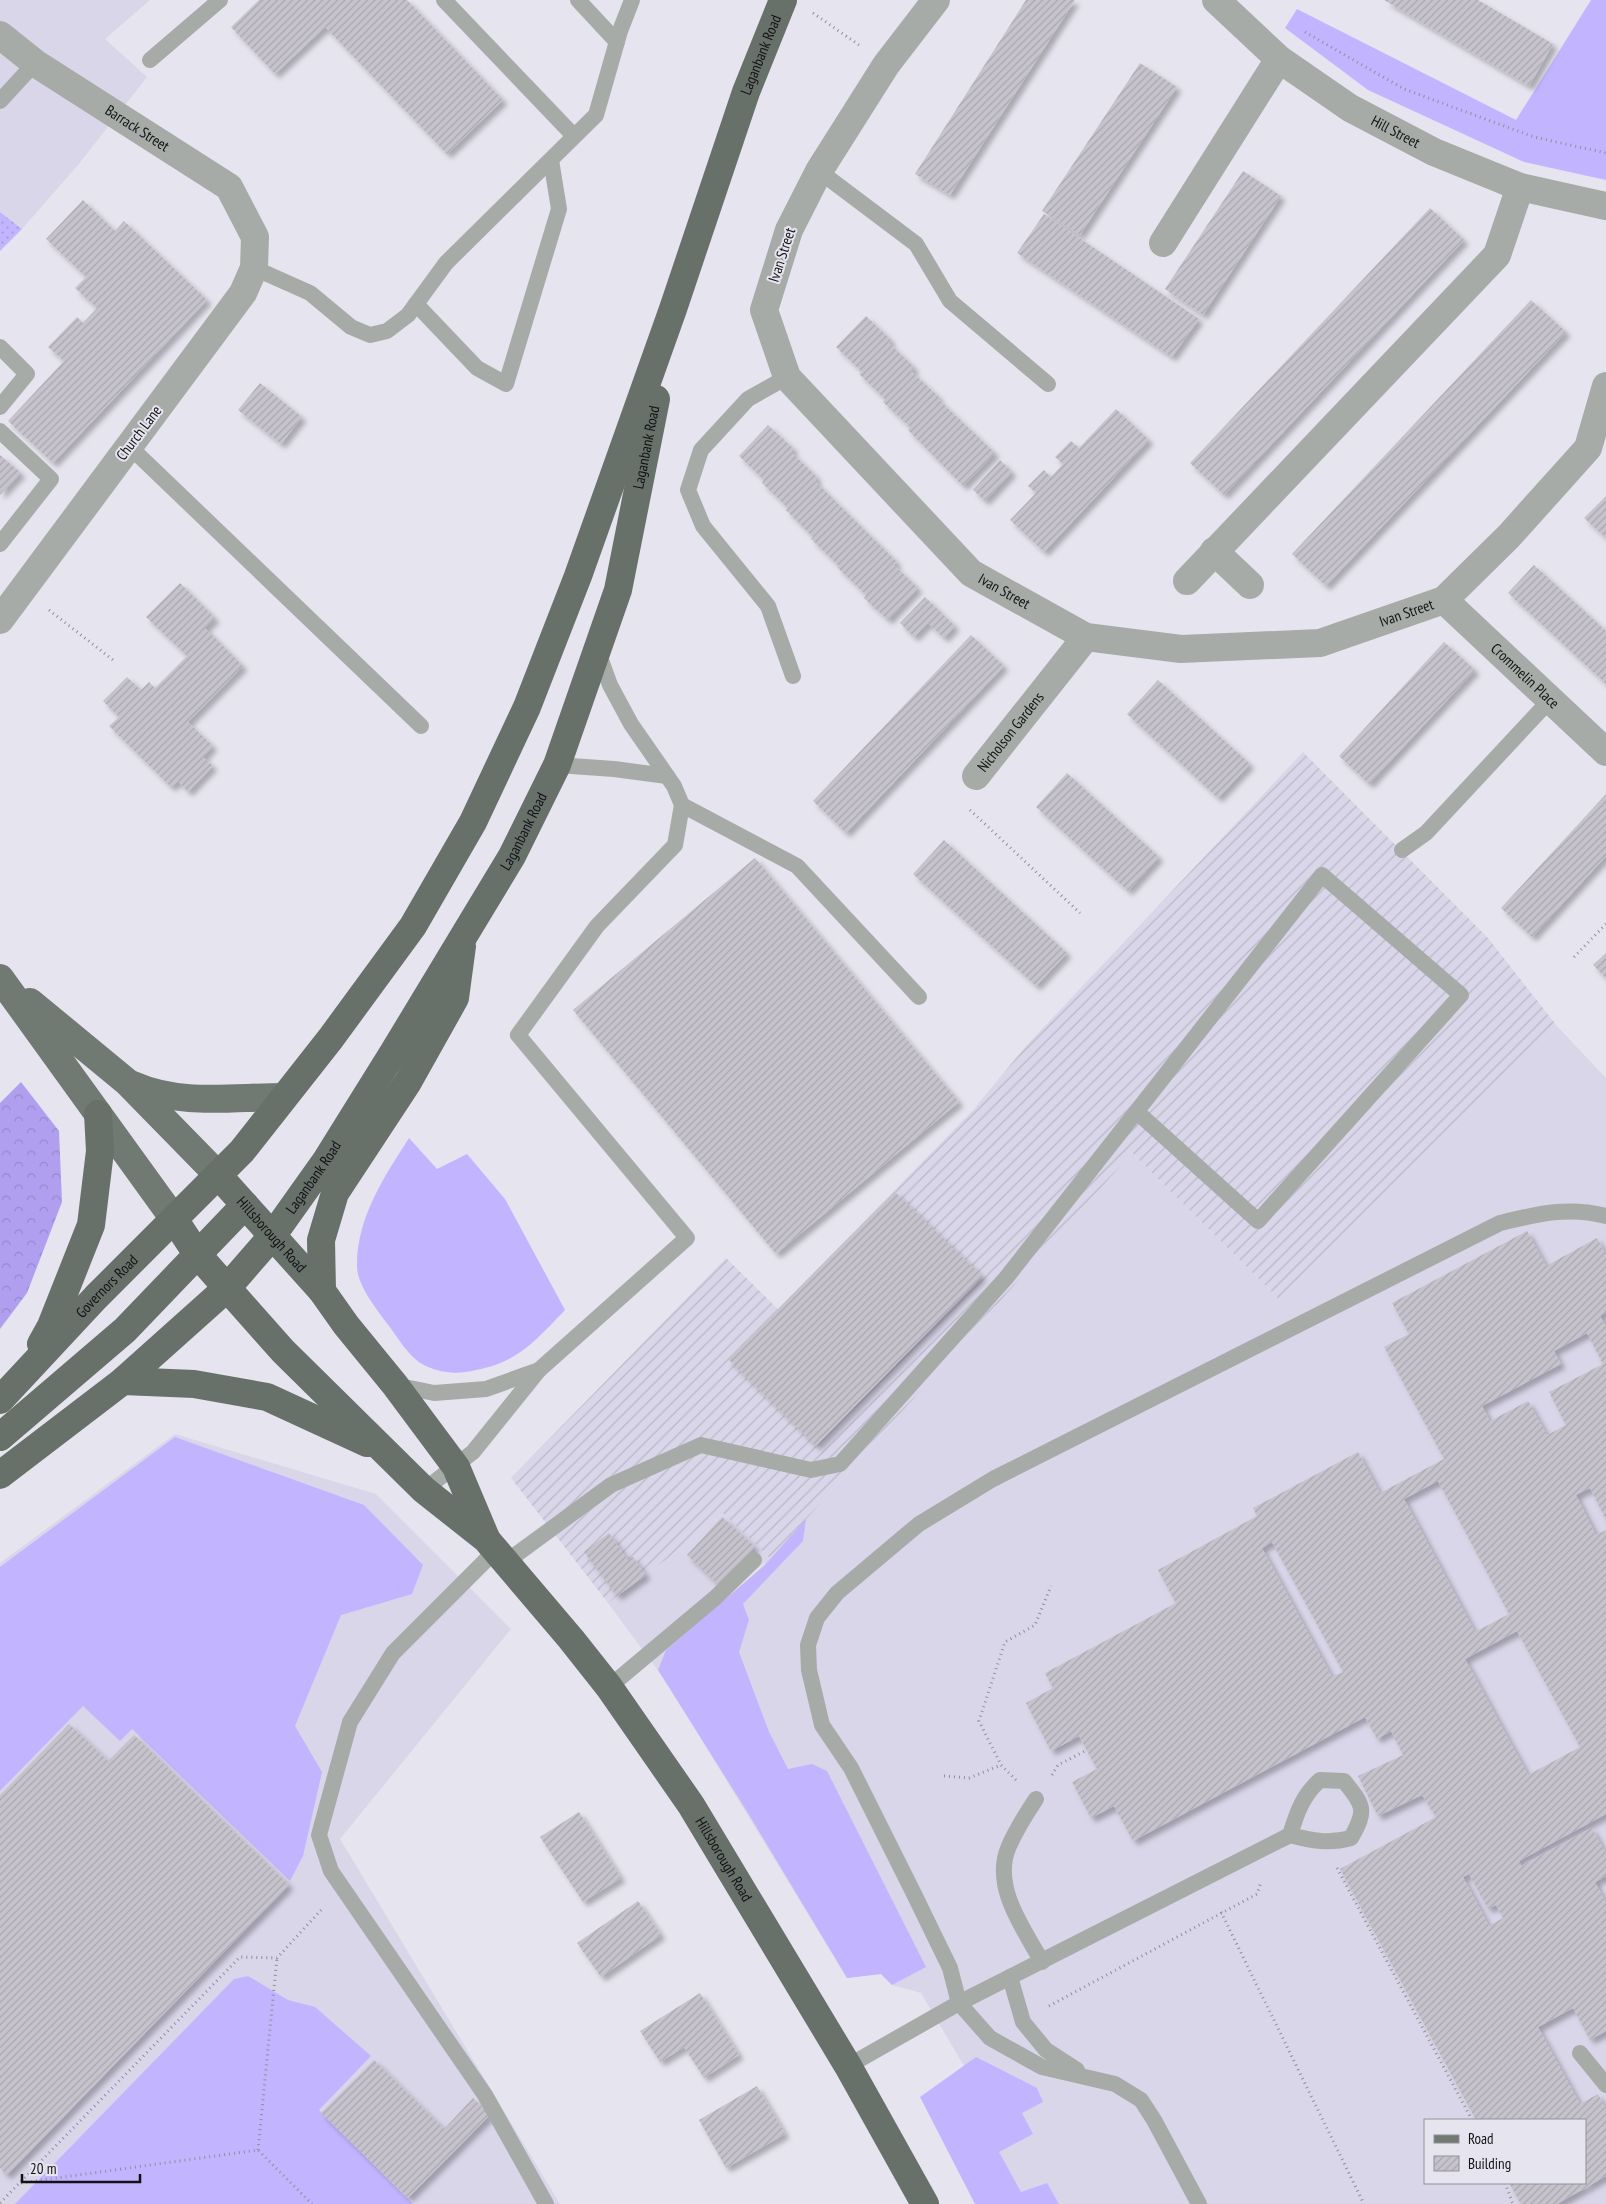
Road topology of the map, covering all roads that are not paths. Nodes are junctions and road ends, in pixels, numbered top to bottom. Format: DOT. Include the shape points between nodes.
graph roads {
  1 [pos="220,0"];
  2 [pos="444,0"];
  3 [pos="578,0"];
  4 [pos="632,0"];
  5 [pos="783,0"];
  6 [pos="936,0"];
  7 [pos="1216,0"];
  8 [pos="0,35"];
  9 [pos="617,42"];
  10 [pos="1279,59"];
  11 [pos="150,60"];
  12 [pos="36,63"];
  13 [pos="0,101"];
  14 [pos="574,136"];
  15 [pos="551,160"];
  16 [pos="820,171"];
  17 [pos="1520,187"];
  18 [pos="1606,206"];
  19 [pos="255,237"];
  20 [pos="1163,243"];
  21 [pos="254,268"];
  22 [pos="416,304"];
  23 [pos="673,309"];
  24 [pos="0,347"];
  25 [pos="787,377"];
  26 [pos="1048,384"];
  27 [pos="1606,386"];
  28 [pos="0,407"];
  29 [pos="0,431"];
  30 [pos="129,446"];
  31 [pos="0,544"];
  32 [pos="1214,551"];
  33 [pos="1186,580"];
  34 [pos="1250,585"];
  35 [pos="1444,600"];
  36 [pos="0,620"];
  37 [pos="1086,637"];
  38 [pos="598,652"];
  39 [pos="793,676"];
  40 [pos="1550,700"];
  41 [pos="421,726"];
  42 [pos="1606,752"];
  43 [pos="556,765"];
  44 [pos="667,776"];
  45 [pos="976,776"];
  46 [pos="682,805"];
  47 [pos="1402,850"];
  48 [pos="464,935"];
  49 [pos="0,978"];
  50 [pos="919,997"];
  51 [pos="127,1082"];
  52 [pos="283,1097"];
  53 [pos="1137,1112"];
  54 [pos="98,1114"];
  55 [pos="218,1175"];
  56 [pos="245,1205"];
  57 [pos="1606,1216"];
  58 [pos="174,1219"];
  59 [pos="273,1235"];
  60 [pos="197,1254"];
  61 [pos="227,1288"];
  62 [pos="322,1291"];
  63 [pos="539,1370"];
  64 [pos="21,1378"];
  65 [pos="123,1381"];
  66 [pos="395,1385"];
  67 [pos="0,1400"];
  68 [pos="0,1437"];
  69 [pos="386,1452"];
  70 [pos="456,1467"];
  71 [pos="0,1475"];
  72 [pos="424,1490"];
  73 [pos="496,1550"];
  74 [pos="754,1560"];
  75 [pos="609,1687"];
  76 [pos="1036,1799"];
  77 [pos="1290,1834"];
  78 [pos="1042,1962"];
  79 [pos="1010,1977"];
  80 [pos="959,2003"];
  81 [pos="1580,2053"];
  82 [pos="848,2066"];
  83 [pos="1082,2075"];
  84 [pos="1606,2086"];
  85 [pos="546,2204"];
  86 [pos="925,2204"];
  87 [pos="1199,2204"];
  1 -- 11 [label="lane"];
  2 -- 14 [label="lane"];
  3 -- 9 [label="lane"];
  4 -- 9 [label="lane"];
  5 -- 23 [label="highway, Laganbank Road" via="746,92"];
  6 -- 16 [label="street, Ivan Street" via="886,65"];
  7 -- 10 [label="street, Hill Street"];
  8 -- 12 [label="street, Barrack Street"];
  9 -- 14 [label="lane" via="596,115"];
  10 -- 17 [label="street, Hill Street" via="1350,108 1434,152"];
  10 -- 20 [label="street"];
  12 -- 13 [label="lane"];
  12 -- 19 [label="street, Barrack Street" via="229,187"];
  14 -- 15 [label="lane"];
  15 -- 22 [label="lane" via="446,263"];
  15 -- 22 [label="lane" via="559,208 506,384 477,368"];
  16 -- 25 [label="street, Ivan Street" via="789,230 764,310"];
  16 -- 26 [label="lane" via="916,244 950,301"];
  17 -- 18 [label="street, Hill Street"];
  17 -- 32 [label="street" via="1497,255"];
  19 -- 21 [label="street, Church Lane"];
  21 -- 22 [label="lane" via="310,293 351,327 370,335 387,331 408,315"];
  21 -- 30 [label="street, Church Lane" via="243,293"];
  23 -- 38 [label="highway, Laganbank Road" via="618,590"];
  23 -- 52 [label="highway, Laganbank Road" via="578,576 530,699 472,822 414,926"];
  24 -- 28 [label="lane" via="27,374"];
  25 -- 37 [label="street, Ivan Street" via="971,573"];
  25 -- 39 [label="lane" via="748,399 701,450 688,490 702,526 768,606"];
  27 -- 35 [label="street, Ivan Street" via="1588,448 1509,536"];
  29 -- 31 [label="lane" via="51,479"];
  30 -- 36 [label="street, Church Lane"];
  30 -- 41 [label="lane"];
  32 -- 33 [label="street"];
  32 -- 34 [label="street"];
  35 -- 37 [label="street, Ivan Street" via="1320,643 1181,649"];
  35 -- 40 [label="street, Crommelin Place"];
  37 -- 45 [label="street, Nicholson Gardens"];
  38 -- 43 [label="highway, Laganbank Road"];
  38 -- 44 [label="lane" via="614,693"];
  40 -- 42 [label="street, Crommelin Place"];
  40 -- 47 [label="lane" via="1426,833"];
  43 -- 44 [label="lane"];
  43 -- 48 [label="highway, Laganbank Road" via="512,856"];
  44 -- 46 [label="lane"];
  46 -- 50 [label="lane" via="797,866"];
  46 -- 63 [label="lane" via="675,845 597,926 518,1036 687,1238"];
  48 -- 59 [label="highway, Laganbank Road" via="327,1159"];
  48 -- 62 [label="highway" via="455,998 408,1082 335,1193 321,1240"];
  49 -- 51 [label="main road, Hillsborough Road"];
  49 -- 54 [label="main road, Hillsborough Road"];
  51 -- 52 [label="main road" via="153,1094 187,1100"];
  51 -- 55 [label="main road, Hillsborough Road"];
  52 -- 55 [label="highway, Laganbank Road" via="242,1151"];
  53 -- 53 [label="lane" via="1322,875 1461,995 1258,1221"];
  53 -- 73 [label="lane" via="1006,1278 840,1464 811,1470 701,1445 612,1485"];
  54 -- 58 [label="main road, Hillsborough Road"];
  54 -- 64 [label="highway" via="100,1151 91,1225 51,1326"];
  55 -- 56 [label="highway, Hillsborough Road"];
  55 -- 58 [label="highway, Governors Road"];
  56 -- 59 [label="highway, Hillsborough Road"];
  56 -- 60 [label="highway"];
  57 -- 80 [label="lane" via="1585,1210 1546,1212 1500,1223 993,1478 919,1524 837,1594 816,1618 808,1645 809,1670 822,1725 851,1768 914,1894 950,1968"];
  58 -- 60 [label="highway, Hillsborough Road"];
  58 -- 64 [label="highway, Governors Road"];
  59 -- 61 [label="highway, Laganbank Road"];
  59 -- 62 [label="highway, Hillsborough Road"];
  60 -- 61 [label="highway, Hillsborough Road"];
  60 -- 68 [label="highway" via="125,1330"];
  61 -- 65 [label="highway"];
  61 -- 69 [label="highway, Hillsborough Road" via="283,1351"];
  62 -- 66 [label="highway, Hillsborough Road"];
  63 -- 66 [label="lane" via="486,1390 434,1393"];
  63 -- 70 [label="lane" via="473,1452"];
  64 -- 67 [label="highway, Governors Road"];
  65 -- 69 [label="highway" via="194,1384 267,1397"];
  65 -- 71 [label="highway"];
  66 -- 70 [label="highway, Hillsborough Road"];
  69 -- 72 [label="highway, Hillsborough Road"];
  70 -- 72 [label="lane"];
  70 -- 73 [label="highway, Hillsborough Road"];
  72 -- 73 [label="highway, Hillsborough Road"];
  73 -- 75 [label="highway, Hillsborough Road"];
  73 -- 85 [label="lane" via="393,1653 350,1722 319,1835 331,1871 342,1889 485,2095"];
  74 -- 75 [label="lane" via="715,1598"];
  75 -- 82 [label="highway, Hillsborough Road" via="691,1805"];
  76 -- 78 [label="lane" via="1008,1848 1004,1877 1007,1895"];
  77 -- 77 [label="lane" via="1335,1843 1351,1838 1362,1819 1360,1800 1344,1781 1320,1780 1308,1791"];
  77 -- 78 [label="lane"];
  78 -- 79 [label="lane"];
  79 -- 80 [label="lane"];
  79 -- 83 [label="lane" via="1023,2022 1046,2050"];
  80 -- 82 [label="lane"];
  80 -- 83 [label="lane" via="990,2038 1042,2067"];
  81 -- 84 [label="lane"];
  82 -- 86 [label="highway, Hillsborough Road"];
  83 -- 87 [label="lane" via="1115,2084 1141,2100"];
}
